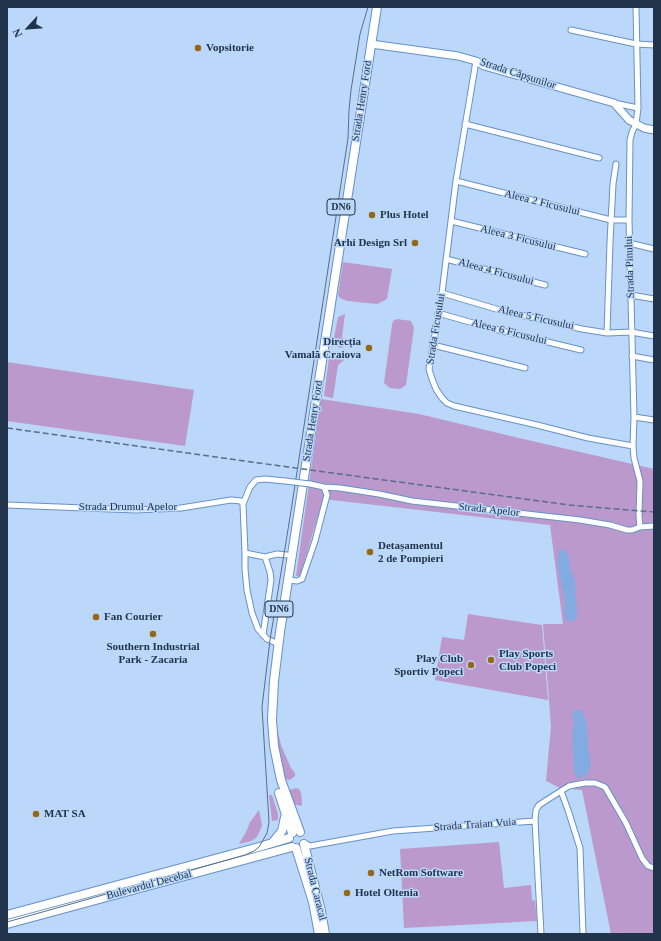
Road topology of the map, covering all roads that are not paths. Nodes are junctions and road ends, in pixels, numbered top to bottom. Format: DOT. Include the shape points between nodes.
graph roads {
  1 [pos="372,7"];
  2 [pos="377,7"];
  3 [pos="636,7"];
  4 [pos="571,30"];
  5 [pos="371,44"];
  6 [pos="636,44"];
  7 [pos="654,46"];
  8 [pos="476,61"];
  9 [pos="614,103"];
  10 [pos="638,108"];
  11 [pos="465,124"];
  12 [pos="636,124"];
  13 [pos="654,130"];
  14 [pos="599,158"];
  15 [pos="616,164"];
  16 [pos="456,181"];
  17 [pos="611,220"];
  18 [pos="628,220"];
  19 [pos="451,221"];
  20 [pos="629,243"];
  21 [pos="654,249"];
  22 [pos="585,254"];
  23 [pos="446,259"];
  24 [pos="545,286"];
  25 [pos="442,293"];
  26 [pos="631,295"];
  27 [pos="654,299"];
  28 [pos="438,313"];
  29 [pos="631,332"];
  30 [pos="607,333"];
  31 [pos="654,336"];
  32 [pos="433,345"];
  33 [pos="581,350"];
  34 [pos="632,356"];
  35 [pos="654,360"];
  36 [pos="525,368"];
  37 [pos="634,418"];
  38 [pos="654,420"];
  39 [pos="633,446"];
  40 [pos="324,488"];
  41 [pos="243,504"];
  42 [pos="7,505"];
  43 [pos="654,526"];
  44 [pos="640,527"];
  45 [pos="245,553"];
  46 [pos="287,555"];
  47 [pos="265,557"];
  48 [pos="288,580"];
  49 [pos="263,635"];
  50 [pos="274,642"];
  51 [pos="561,791"];
  52 [pos="285,810"];
  53 [pos="535,821"];
  54 [pos="293,834"];
  55 [pos="270,844"];
  56 [pos="299,845"];
  57 [pos="278,851"];
  58 [pos="654,868"];
  59 [pos="304,874"];
  60 [pos="7,915"];
  61 [pos="7,924"];
  62 [pos="319,934"];
  63 [pos="325,934"];
  64 [pos="541,934"];
  65 [pos="583,934"];
  1 -- 46 [label="main road, Strada Henry Ford / DN6"];
  2 -- 5 [label="main road, Strada Henry Ford / DN6"];
  3 -- 6 [label="street, Strada Pinului"];
  4 -- 6 [label="street"];
  5 -- 8 [label="street, Strada Căpșunilor" via="458,56"];
  5 -- 48 [label="main road, Strada Henry Ford / DN6"];
  6 -- 7 [label="street"];
  6 -- 10 [label="street, Strada Pinului"];
  8 -- 9 [label="street, Strada Căpșunilor" via="484,66"];
  8 -- 11 [label="street, Strada Ficusului"];
  9 -- 10 [label="street"];
  9 -- 12 [label="street"];
  10 -- 12 [label="street, Strada Pinului"];
  11 -- 14 [label="street"];
  11 -- 16 [label="street, Strada Ficusului"];
  12 -- 13 [label="street"];
  12 -- 18 [label="street, Strada Pinului" via="630,140"];
  15 -- 17 [label="street"];
  16 -- 17 [label="street, Aleea 2 Ficusului"];
  16 -- 19 [label="street, Strada Ficusului"];
  17 -- 18 [label="street, Aleea 2 Ficusului"];
  17 -- 30 [label="street"];
  18 -- 20 [label="street, Strada Pinului"];
  19 -- 22 [label="street, Aleea 3 Ficusului"];
  19 -- 23 [label="street, Strada Ficusului"];
  20 -- 21 [label="street"];
  20 -- 26 [label="street, Strada Pinului"];
  23 -- 24 [label="street, Aleea 4 Ficusului"];
  23 -- 25 [label="street, Strada Ficusului"];
  25 -- 28 [label="street, Strada Ficusului"];
  25 -- 30 [label="street, Aleea 5 Ficusului" via="503,311"];
  26 -- 27 [label="street"];
  26 -- 29 [label="street, Strada Pinului"];
  28 -- 32 [label="street, Strada Ficusului"];
  28 -- 33 [label="street, Aleea 6 Ficusului"];
  29 -- 30 [label="street, Aleea 5 Ficusului"];
  29 -- 31 [label="street, Aleea 5 Ficusului"];
  29 -- 34 [label="street, Strada Pinului"];
  32 -- 36 [label="street"];
  32 -- 39 [label="street, Strada Ficusului" via="429,368 436,389 447,403 588,438"];
  34 -- 35 [label="street"];
  34 -- 37 [label="street, Strada Pinului"];
  37 -- 38 [label="street"];
  37 -- 39 [label="street, Strada Pinului"];
  39 -- 44 [label="street, Strada Pinului" via="640,481"];
  40 -- 41 [label="street, Strada Apelor, bridge" via="285,481 256,480"];
  40 -- 44 [label="street, Strada Apelor" via="340,488 417,502 580,520 627,530"];
  40 -- 48 [label="street" via="327,496 302,579"];
  41 -- 42 [label="street, Strada Drumul Apelor" via="231,500 181,508 136,510"];
  41 -- 45 [label="street"];
  43 -- 44 [label="street, Strada Apelor"];
  45 -- 47 [label="street"];
  45 -- 49 [label="street" via="247,590 255,622"];
  46 -- 47 [label="street"];
  46 -- 50 [label="main road, Strada Henry Ford / DN6"];
  47 -- 49 [label="street" via="271,580"];
  48 -- 54 [label="main road, Strada Henry Ford / DN6" via="275,673 272,729"];
  49 -- 50 [label="street"];
  50 -- 52 [label="main road, Strada Henry Ford / DN6" via="267,726 272,763"];
  51 -- 53 [label="street" via="539,805"];
  51 -- 58 [label="street" via="569,786 585,783 595,783 604,787 626,823 642,858 648,866"];
  51 -- 65 [label="street" via="580,848"];
  52 -- 54 [label="main road, Strada Henry Ford / DN6"];
  52 -- 55 [label="main road" via="282,831"];
  53 -- 56 [label="street, Strada Traian Vuia" via="387,832 310,846"];
  53 -- 64 [label="street"];
  54 -- 55 [label="main road, Bulevardul Decebal"];
  54 -- 56 [label="main road, DN6" via="289,843"];
  54 -- 56 [label="main road, DN6" via="304,837"];
  55 -- 60 [label="main road, Bulevardul Decebal"];
  56 -- 57 [label="main road, Bulevardul Decebal"];
  56 -- 59 [label="main road, Strada Caracal / DN6"];
  56 -- 63 [label="main road, Strada Caracal / DN6" via="319,903"];
  57 -- 59 [label="main road" via="292,854"];
  57 -- 61 [label="main road, Bulevardul Decebal"];
  59 -- 62 [label="main road, Strada Caracal / DN6"];
}
